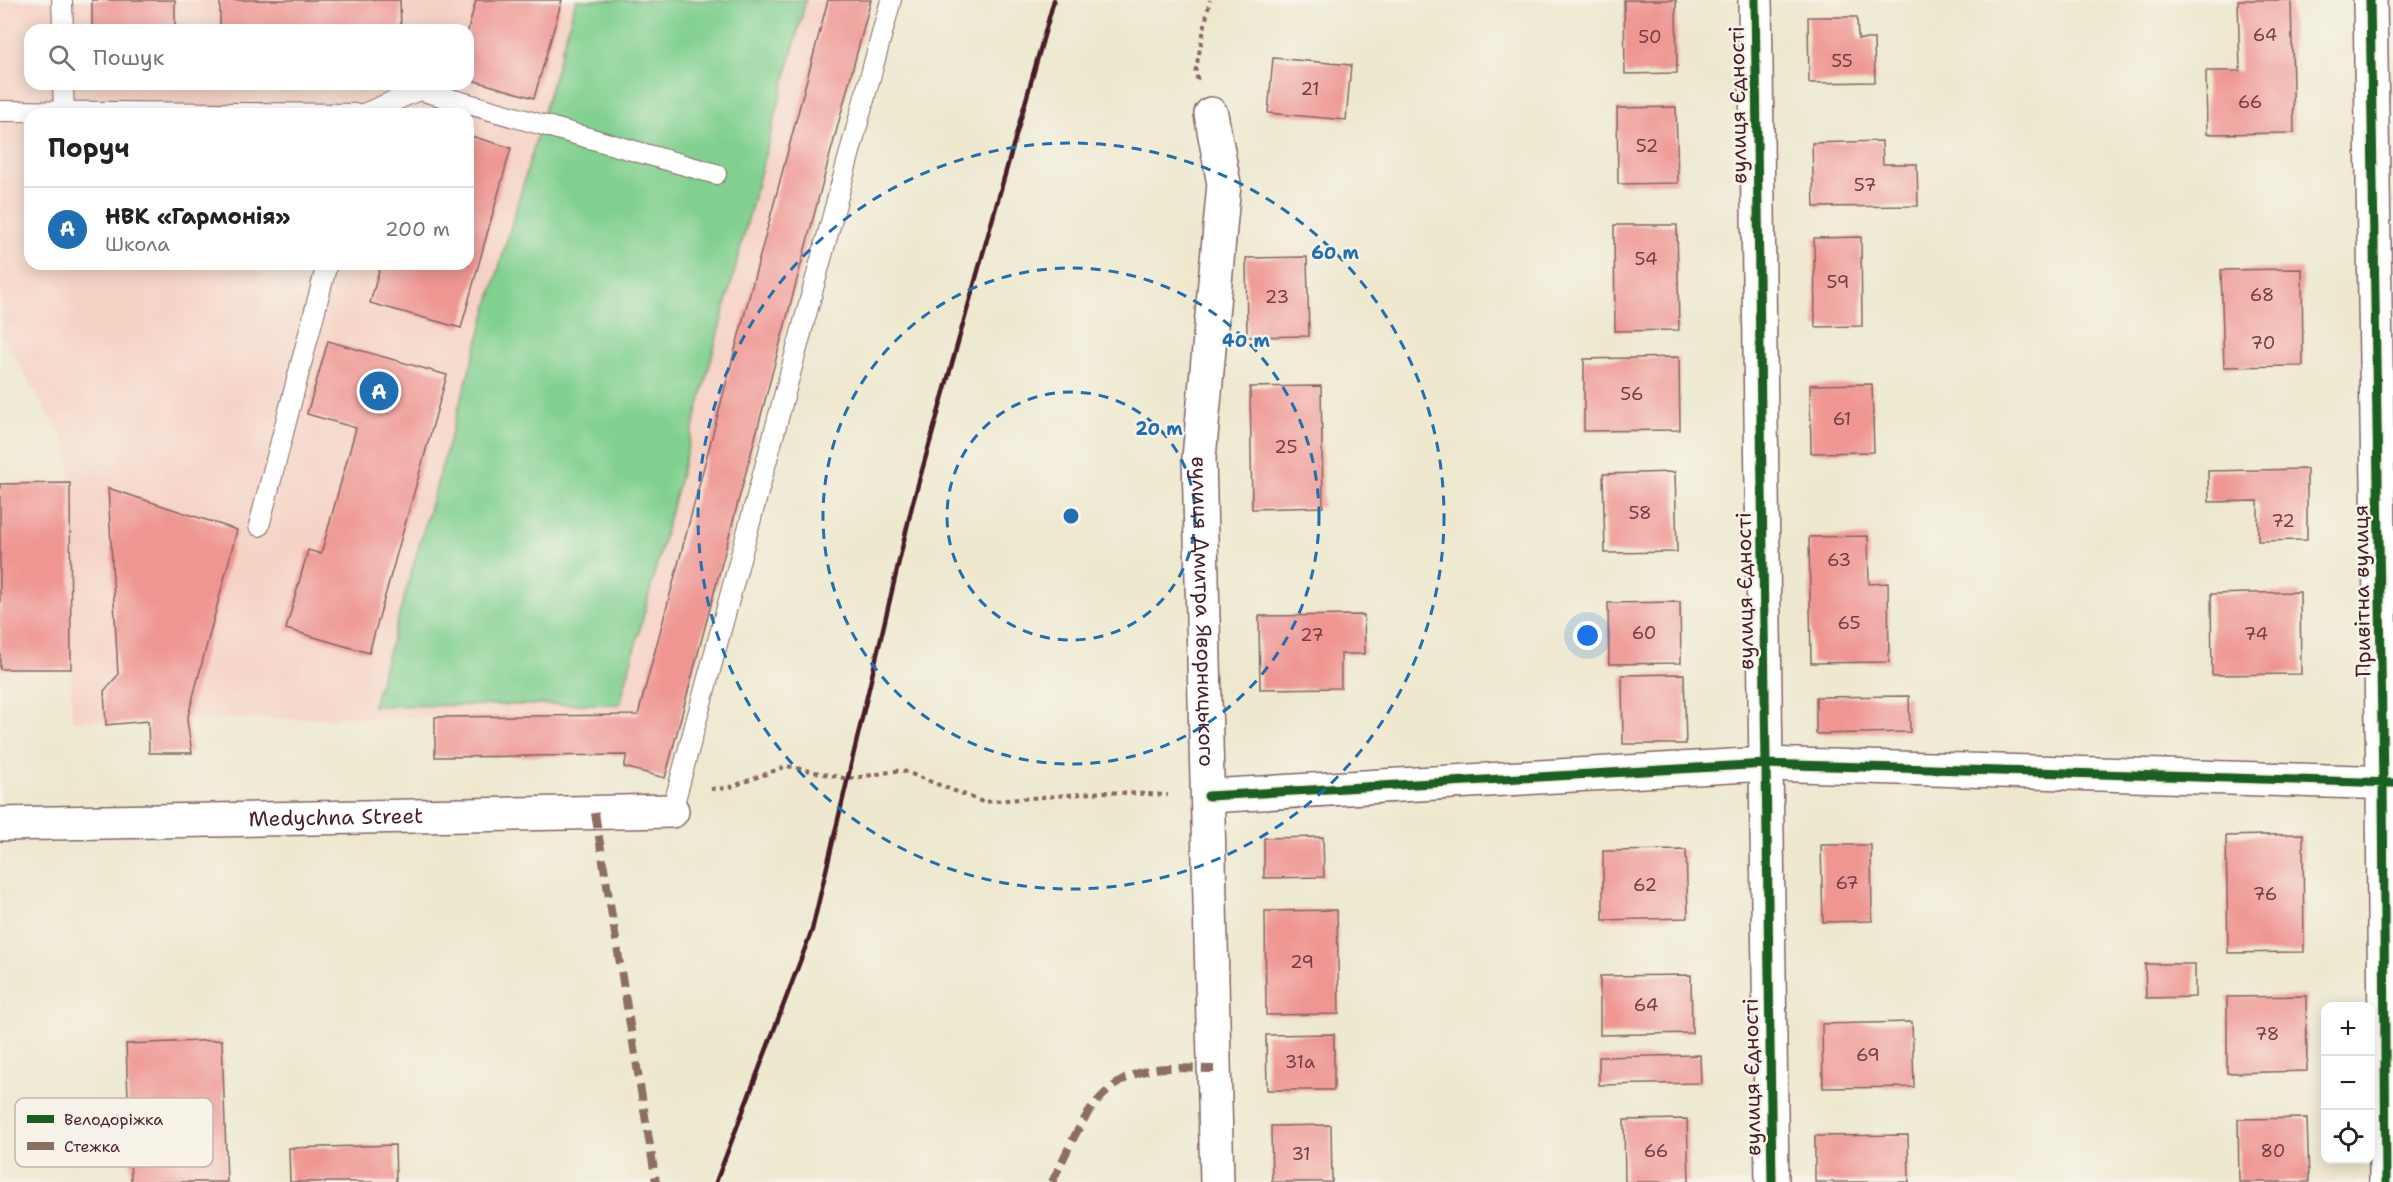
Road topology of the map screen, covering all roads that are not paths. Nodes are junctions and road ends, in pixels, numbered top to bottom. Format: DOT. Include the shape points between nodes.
graph roads {
  1 [pos="62,0"];
  2 [pos="891,0"];
  3 [pos="1755,0"];
  4 [pos="2370,0"];
  5 [pos="63,24"];
  6 [pos="63,90"];
  7 [pos="419,90"];
  8 [pos="419,90"];
  9 [pos="64,108"];
  10 [pos="379,108"];
  11 [pos="0,111"];
  12 [pos="24,111"];
  13 [pos="1210,114"];
  14 [pos="716,174"];
  15 [pos="325,270"];
  16 [pos="259,526"];
  17 [pos="1766,764"];
  18 [pos="2388,783"];
  19 [pos="1208,796"];
  20 [pos="675,801"];
  21 [pos="0,824"];
  22 [pos="1217,1182"];
  23 [pos="1772,1182"];
  24 [pos="2386,1182"];
  1 -- 5 [label="lane"];
  2 -- 20 [label="lane"];
  3 -- 17 [label="street, вулиця Єдності"];
  4 -- 18 [label="street, Привітна вулиця"];
  6 -- 9 [label="lane"];
  7 -- 10 [label="lane"];
  8 -- 14 [label="lane"];
  11 -- 12 [label="lane"];
  13 -- 19 [label="street, вулиця Дмитра Яворницького" via="1224,184 1199,458"];
  15 -- 16 [label="lane"];
  17 -- 18 [label="street"];
  17 -- 19 [label="street"];
  17 -- 23 [label="street, вулиця Єдності"];
  18 -- 24 [label="street, Привітна вулиця"];
  19 -- 22 [label="street, вулиця Дмитра Яворницького"];
  20 -- 21 [label="street, Medychna Street"];
}
